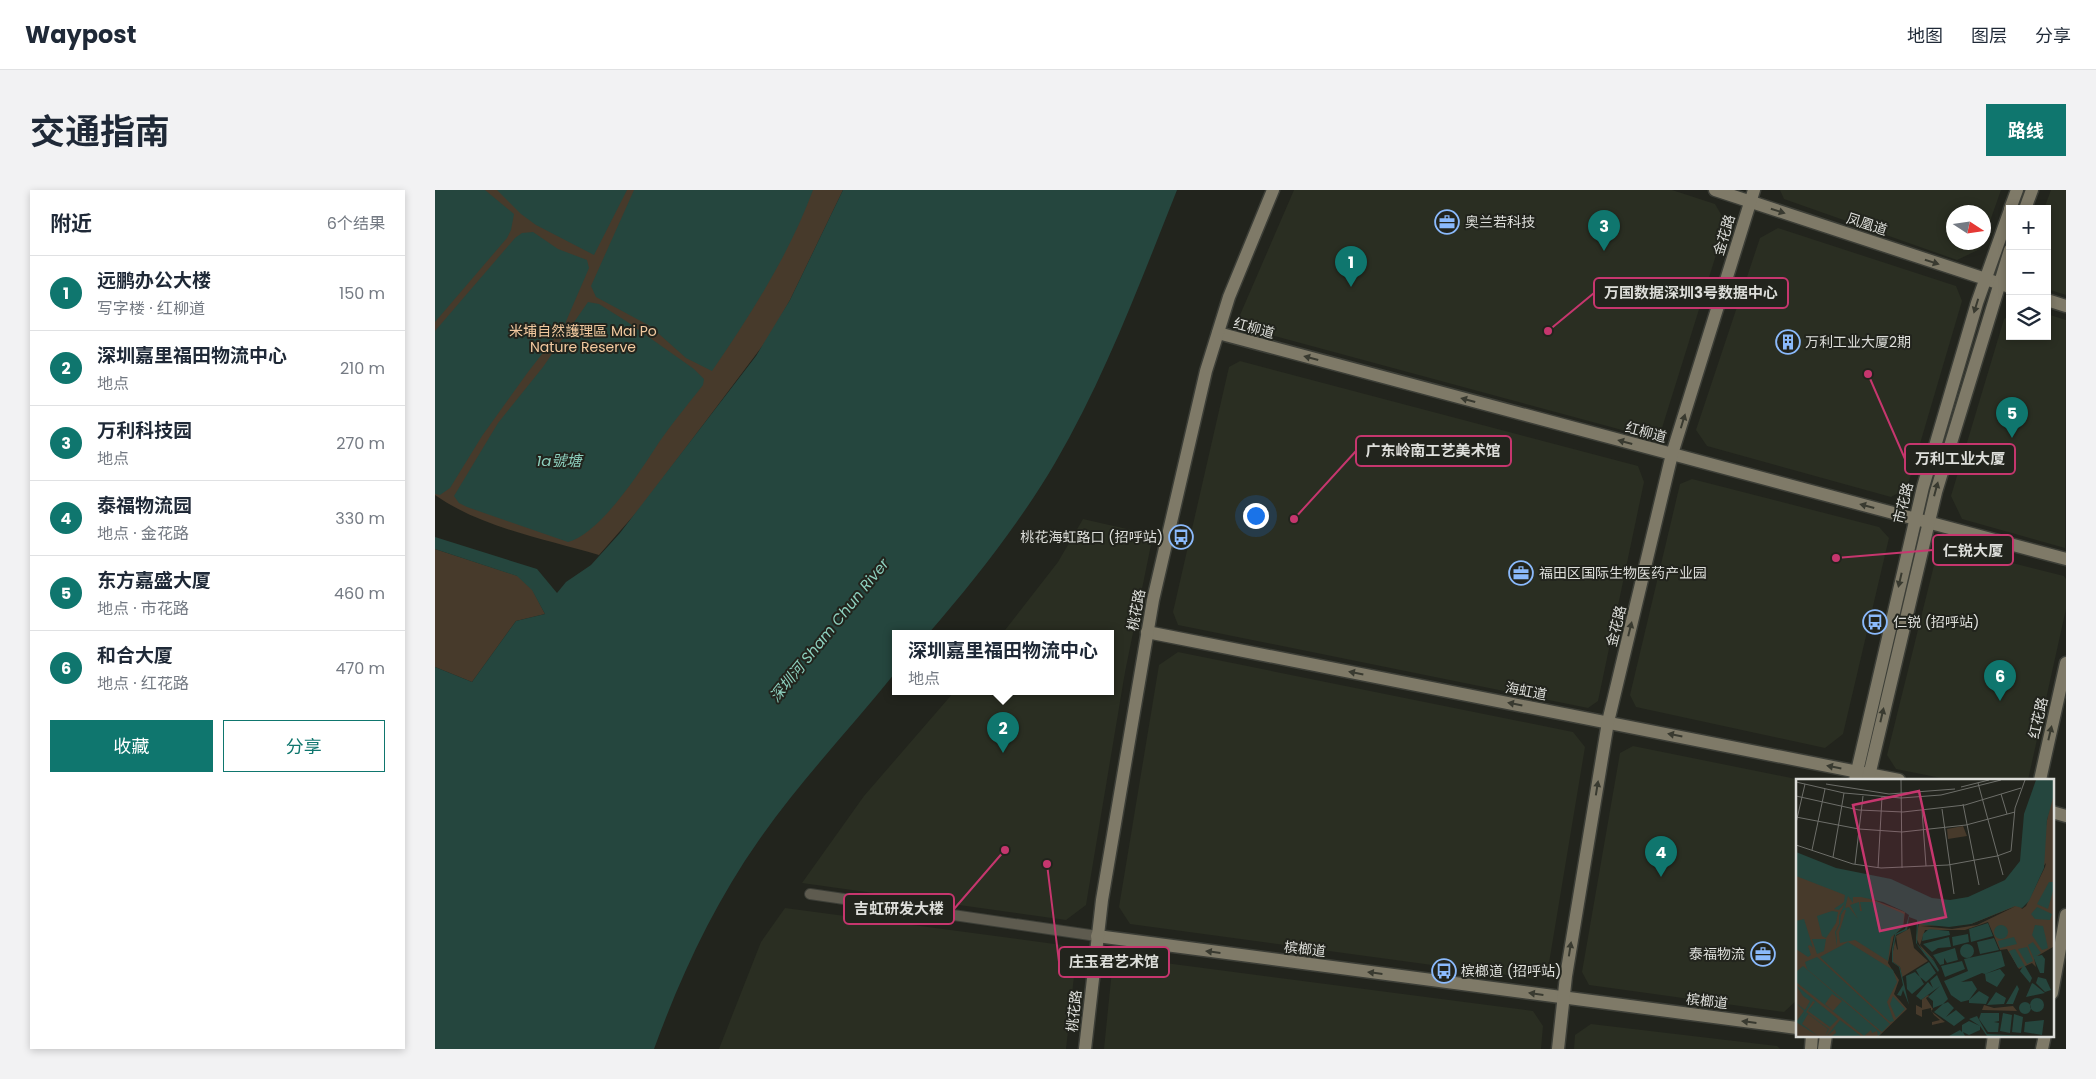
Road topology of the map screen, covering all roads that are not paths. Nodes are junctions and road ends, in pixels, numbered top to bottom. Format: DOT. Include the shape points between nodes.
graph roads {
  1 [pos="1273,190"];
  2 [pos="1715,190"];
  3 [pos="2017,190"];
  4 [pos="2032,190"];
  5 [pos="1752,196"];
  6 [pos="2012,205"];
  7 [pos="2026,205"];
  8 [pos="2006,221"];
  9 [pos="1985,279"];
  10 [pos="2004,286"];
  11 [pos="2051,301"];
  12 [pos="2066,306"];
  13 [pos="1218,333"];
  14 [pos="1672,454"];
  15 [pos="1915,519"];
  16 [pos="1928,522"];
  17 [pos="2066,559"];
  18 [pos="1147,632"];
  19 [pos="2066,663"];
  20 [pos="1608,722"];
  21 [pos="1855,776"];
  22 [pos="1869,777"];
  23 [pos="1889,779"];
  24 [pos="2040,779"];
  25 [pos="2053,812"];
  26 [pos="2066,816"];
  27 [pos="810,894"];
  28 [pos="2066,915"];
  29 [pos="1097,936"];
  30 [pos="2053,987"];
  31 [pos="1563,998"];
  32 [pos="1796,1028"];
  33 [pos="1812,1036"];
  34 [pos="1826,1036"];
  35 [pos="1994,1036"];
  36 [pos="2045,1036"];
  37 [pos="1085,1049"];
  38 [pos="1558,1049"];
  39 [pos="1811,1049"];
  40 [pos="1824,1049"];
  41 [pos="1992,1049"];
  42 [pos="2043,1049"];
  1 -- 13 [label="street, 桃花路"];
  2 -- 5 [label="street, 凤凰道"];
  3 -- 6 [label="street, 市花路"];
  4 -- 7 [label="street"];
  5 -- 9 [label="street, 凤凰道, one-way"];
  14 -- 5 [label="street, 金花路, one-way"];
  8 -- 9 [label="street, 市花路"];
  9 -- 10 [label="street, 凤凰道"];
  9 -- 15 [label="street, 市花路, one-way"];
  16 -- 10 [label="street, 市花路, one-way"];
  11 -- 12 [label="street"];
  14 -- 13 [label="street, 红柳道, one-way"];
  13 -- 18 [label="street, 桃花路" via="1206,371"];
  15 -- 14 [label="street, 红柳道, one-way"];
  20 -- 14 [label="street, 金花路, one-way"];
  15 -- 16 [label="street, 红柳道"];
  15 -- 21 [label="street, 市花路, one-way"];
  16 -- 17 [label="street, 红柳道"];
  22 -- 16 [label="street, 市花路, one-way"];
  20 -- 18 [label="street, 海虹道, one-way"];
  18 -- 29 [label="street, 桃花路"];
  24 -- 19 [label="street, 红花路, one-way"];
  21 -- 20 [label="street, 海虹道, one-way"];
  31 -- 20 [label="street, 金花路, one-way"];
  21 -- 22 [label="street, 海虹道"];
  22 -- 23 [label="street, 海虹道"];
  25 -- 26 [label="street"];
  27 -- 29 [label="street, 槟榔道"];
  28 -- 30 [label="street"];
  31 -- 29 [label="street, 槟榔道, one-way"];
  29 -- 37 [label="street, 桃花路"];
  32 -- 31 [label="street, 槟榔道, one-way"];
  31 -- 38 [label="street, 金花路"];
  33 -- 39 [label="street"];
  34 -- 40 [label="street"];
  35 -- 41 [label="street"];
  36 -- 42 [label="street"];
}
